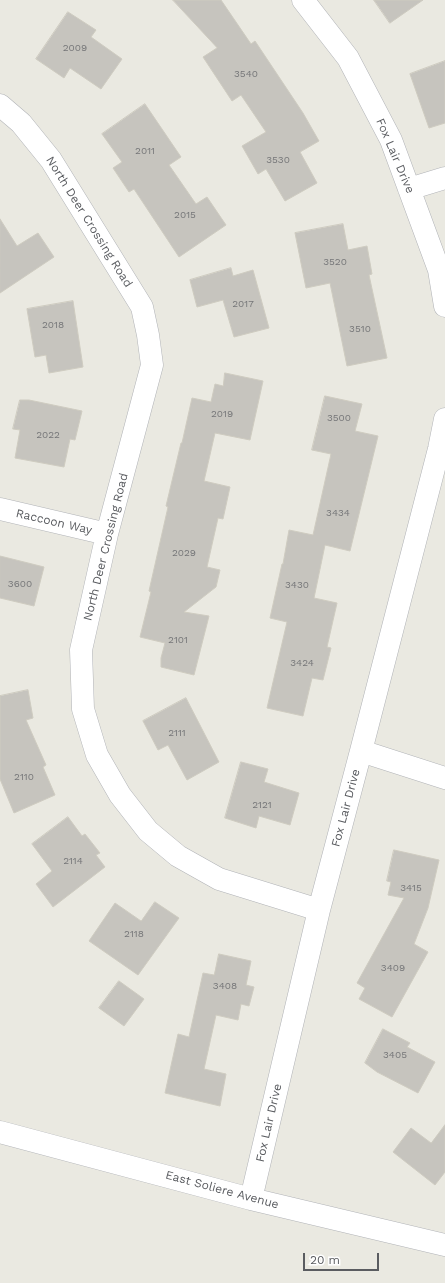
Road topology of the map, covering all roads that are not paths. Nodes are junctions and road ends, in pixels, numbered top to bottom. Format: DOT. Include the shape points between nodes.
graph roads {
  1 [pos="303,0"];
  2 [pos="0,105"];
  3 [pos="445,178"];
  4 [pos="409,189"];
  5 [pos="445,306"];
  6 [pos="445,419"];
  7 [pos="442,449"];
  8 [pos="0,509"];
  9 [pos="107,534"];
  10 [pos="362,751"];
  11 [pos="445,778"];
  12 [pos="319,910"];
  13 [pos="0,1132"];
  14 [pos="251,1199"];
  15 [pos="445,1245"];
  1 -- 4 [label="street, Fox Lair Drive" via="348,58 391,140"];
  2 -- 9 [label="street, North Deer Crossing Road" via="21,123 51,160 142,307 152,365"];
  3 -- 4 [label="street"];
  4 -- 5 [label="street, Fox Lair Drive" via="439,270"];
  6 -- 7 [label="street, Fox Lair Drive"];
  7 -- 10 [label="street, Fox Lair Drive"];
  8 -- 9 [label="street, Raccoon Way"];
  9 -- 12 [label="street, North Deer Crossing Road" via="81,650 83,709 97,755 120,795 148,831 178,856 219,879"];
  10 -- 11 [label="street"];
  10 -- 12 [label="street, Fox Lair Drive"];
  12 -- 14 [label="street, Fox Lair Drive"];
  13 -- 14 [label="street, East Soliere Avenue"];
  14 -- 15 [label="street, East Soliere Avenue"];
}
